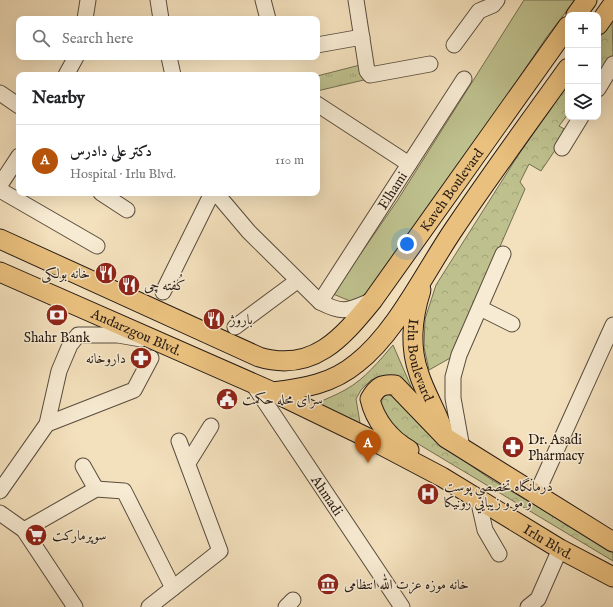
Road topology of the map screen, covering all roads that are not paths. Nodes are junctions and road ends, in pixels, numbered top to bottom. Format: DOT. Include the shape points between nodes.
graph roads {
  1 [pos="88,0"];
  2 [pos="158,0"];
  3 [pos="263,0"];
  4 [pos="356,0"];
  5 [pos="497,0"];
  6 [pos="587,0"];
  7 [pos="613,4"];
  8 [pos="578,12"];
  9 [pos="85,16"];
  10 [pos="161,16"];
  11 [pos="267,16"];
  12 [pos="601,21"];
  13 [pos="565,30"];
  14 [pos="362,37"];
  15 [pos="320,45"];
  16 [pos="454,45"];
  17 [pos="74,60"];
  18 [pos="170,60"];
  19 [pos="430,64"];
  20 [pos="613,64"];
  21 [pos="68,72"];
  22 [pos="172,72"];
  23 [pos="565,72"];
  24 [pos="464,79"];
  25 [pos="601,84"];
  26 [pos="0,93"];
  27 [pos="16,104"];
  28 [pos="320,106"];
  29 [pos="579,120"];
  30 [pos="562,148"];
  31 [pos="16,161"];
  32 [pos="409,164"];
  33 [pos="0,185"];
  34 [pos="0,190"];
  35 [pos="106,196"];
  36 [pos="211,196"];
  37 [pos="219,196"];
  38 [pos="128,210"];
  39 [pos="0,239"];
  40 [pos="97,246"];
  41 [pos="503,254"];
  42 [pos="435,259"];
  43 [pos="54,263"];
  44 [pos="0,272"];
  45 [pos="297,281"];
  46 [pos="94,282"];
  47 [pos="39,289"];
  48 [pos="163,292"];
  49 [pos="373,300"];
  50 [pos="320,302"];
  51 [pos="480,308"];
  52 [pos="90,312"];
  53 [pos="512,324"];
  54 [pos="613,325"];
  55 [pos="235,327"];
  56 [pos="155,350"];
  57 [pos="259,357"];
  58 [pos="253,384"];
  59 [pos="272,392"];
  60 [pos="47,424"];
  61 [pos="211,426"];
  62 [pos="179,441"];
  63 [pos="454,443"];
  64 [pos="188,463"];
  65 [pos="83,466"];
  66 [pos="442,477"];
  67 [pos="96,489"];
  68 [pos="0,492"];
  69 [pos="536,495"];
  70 [pos="478,499"];
  71 [pos="0,513"];
  72 [pos="24,530"];
  73 [pos="613,542"];
  74 [pos="560,549"];
  75 [pos="499,554"];
  76 [pos="613,577"];
  77 [pos="174,588"];
  78 [pos="75,607"];
  79 [pos="149,607"];
  80 [pos="402,607"];
  81 [pos="528,607"];
  1 -- 9 [label="street"];
  2 -- 10 [label="street"];
  3 -- 11 [label="street"];
  4 -- 14 [label="street"];
  5 -- 16 [label="street" via="493,5 479,10"];
  6 -- 8 [label="main road"];
  7 -- 12 [label="main road"];
  13 -- 49 [label="main road, Kaveh Boulevard"];
  14 -- 15 [label="street"];
  14 -- 19 [label="street" via="370,75"];
  17 -- 21 [label="street"];
  18 -- 22 [label="street"];
  20 -- 25 [label="street"];
  23 -- 42 [label="main road, Kaveh Boulevard"];
  24 -- 32 [label="street, Elhami"];
  26 -- 27 [label="street"];
  28 -- 32 [label="street"];
  29 -- 30 [label="street"];
  31 -- 33 [label="street"];
  32 -- 50 [label="street, Elhami"];
  34 -- 40 [label="street"];
  35 -- 38 [label="street"];
  36 -- 48 [label="street"];
  37 -- 45 [label="street"];
  39 -- 43 [label="main road, Andarzgou Blvd."];
  41 -- 51 [label="street"];
  42 -- 59 [label="main road, Kaveh Boulevard" via="381,340 358,363 324,382 300,389"];
  42 -- 63 [label="main road, Irlu Boulevard" via="415,308 412,335 414,355 419,375"];
  43 -- 46 [label="main road, Andarzgou Blvd."];
  43 -- 47 [label="main road" via="58,268 58,276 48,286"];
  44 -- 47 [label="main road, Andarzgou Blvd."];
  45 -- 50 [label="street"];
  45 -- 55 [label="street"];
  46 -- 52 [label="main road" via="84,283 78,289 80,303"];
  46 -- 57 [label="main road, Andarzgou Blvd."];
  47 -- 52 [label="main road, Andarzgou Blvd."];
  49 -- 50 [label="street" via="344,311"];
  49 -- 57 [label="main road, Kaveh Boulevard" via="339,340 315,354 288,362 275,362"];
  51 -- 53 [label="street"];
  51 -- 63 [label="street" via="459,355 453,377"];
  52 -- 56 [label="main road, Andarzgou Blvd."];
  54 -- 69 [label="street"];
  56 -- 58 [label="main road, Andarzgou Blvd."];
  56 -- 60 [label="street" via="134,390"];
  56 -- 60 [label="street" via="118,335 78,335 70,345 59,371"];
  58 -- 59 [label="main road, Andarzgou Blvd."];
  58 -- 80 [label="street, Ahmadi"];
  59 -- 66 [label="main road, Irlu Blvd."];
  60 -- 68 [label="street"];
  61 -- 64 [label="street"];
  62 -- 64 [label="street"];
  63 -- 66 [label="main road" via="395,385 384,384 375,389 370,400 381,424 406,448 426,460"];
  63 -- 69 [label="main road"];
  64 -- 77 [label="street" via="220,551"];
  65 -- 67 [label="street"];
  66 -- 70 [label="main road, Irlu Blvd."];
  67 -- 72 [label="street"];
  67 -- 77 [label="street" via="124,491"];
  69 -- 73 [label="main road"];
  70 -- 74 [label="main road, Irlu Blvd."];
  70 -- 75 [label="street" via="485,530"];
  71 -- 72 [label="street"];
  72 -- 78 [label="street"];
  74 -- 76 [label="main road, Irlu Blvd."];
  74 -- 81 [label="street" via="542,593"];
  77 -- 79 [label="street"];
}
